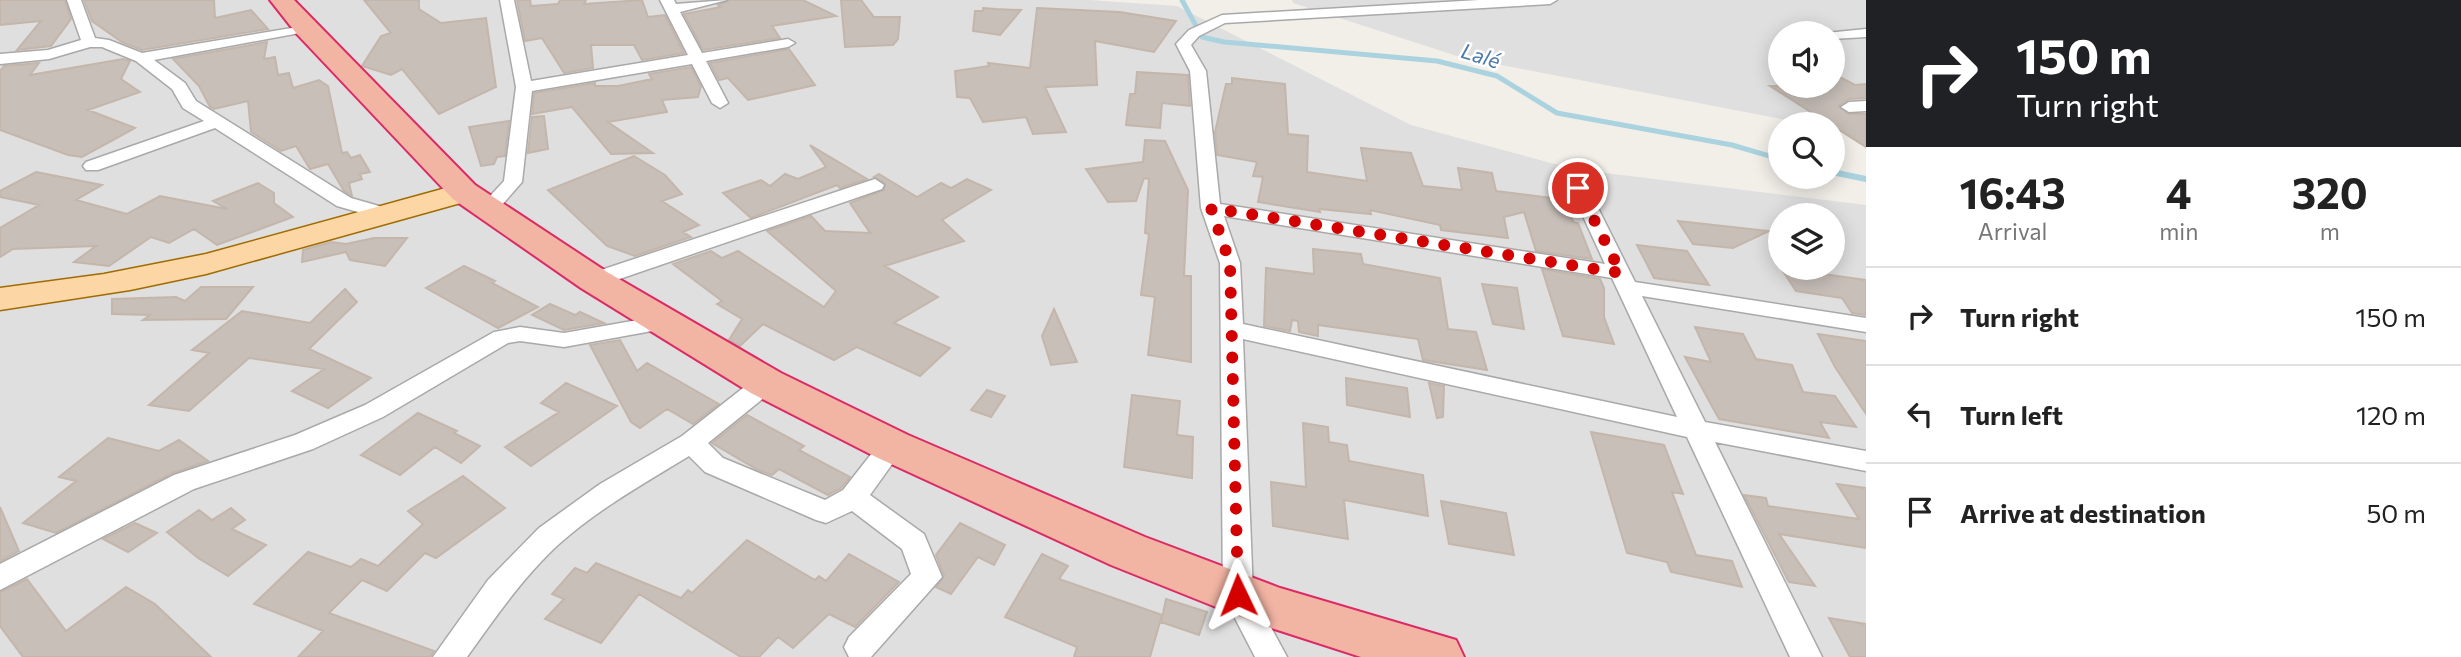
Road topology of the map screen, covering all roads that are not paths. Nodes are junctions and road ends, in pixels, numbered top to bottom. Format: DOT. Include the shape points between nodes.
graph roads {
  1 [pos="74,0"];
  2 [pos="282,0"];
  3 [pos="507,0"];
  4 [pos="720,0"];
  5 [pos="1550,0"];
  6 [pos="669,5"];
  7 [pos="305,28"];
  8 [pos="1866,33"];
  9 [pos="1845,34"];
  10 [pos="89,43"];
  11 [pos="788,43"];
  12 [pos="141,58"];
  13 [pos="0,59"];
  14 [pos="698,59"];
  15 [pos="524,87"];
  16 [pos="720,103"];
  17 [pos="217,122"];
  18 [pos="92,166"];
  19 [pos="875,185"];
  20 [pos="1578,188"];
  21 [pos="476,200"];
  22 [pos="1211,208"];
  23 [pos="386,214"];
  24 [pos="594,280"];
  25 [pos="1624,280"];
  26 [pos="0,299"];
  27 [pos="666,322"];
  28 [pos="1866,325"];
  29 [pos="1231,329"];
  30 [pos="766,383"];
  31 [pos="1697,430"];
  32 [pos="691,443"];
  33 [pos="891,446"];
  34 [pos="1866,461"];
  35 [pos="853,497"];
  36 [pos="0,578"];
  37 [pos="1238,595"];
  38 [pos="860,648"];
  39 [pos="449,657"];
  40 [pos="1271,657"];
  41 [pos="1437,657"];
  42 [pos="1806,657"];
  1 -- 10 [label="street"];
  2 -- 7 [label="highway"];
  3 -- 15 [label="street"];
  4 -- 6 [label="street"];
  5 -- 22 [label="street" via="1287,13 1222,19 1199,30 1182,44 1198,71"];
  6 -- 14 [label="street"];
  7 -- 12 [label="street"];
  7 -- 21 [label="highway"];
  8 -- 9 [label="street"];
  10 -- 12 [label="street" via="104,43"];
  10 -- 13 [label="street" via="49,54"];
  11 -- 14 [label="street"];
  12 -- 17 [label="street" via="179,86 189,104"];
  14 -- 15 [label="street"];
  14 -- 16 [label="street"];
  15 -- 21 [label="street" via="513,182"];
  17 -- 18 [label="street"];
  17 -- 23 [label="street" via="344,202"];
  19 -- 24 [label="street"];
  20 -- 25 [label="street"];
  21 -- 23 [label="main road"];
  21 -- 24 [label="highway"];
  22 -- 25 [label="street"];
  22 -- 29 [label="street" via="1230,263"];
  23 -- 26 [label="main road" via="205,265"];
  24 -- 27 [label="highway"];
  25 -- 28 [label="street"];
  25 -- 31 [label="street"];
  27 -- 30 [label="highway"];
  27 -- 36 [label="street" via="564,340 520,334 502,337 374,411 304,442 184,482"];
  29 -- 31 [label="street"];
  29 -- 37 [label="street"];
  30 -- 32 [label="street"];
  30 -- 33 [label="highway"];
  31 -- 34 [label="street"];
  31 -- 42 [label="street"];
  32 -- 35 [label="street" via="715,465 826,512"];
  32 -- 39 [label="street" via="610,491 549,536 499,589"];
  33 -- 35 [label="street"];
  33 -- 37 [label="highway"];
  35 -- 38 [label="street" via="914,542 927,577"];
  37 -- 40 [label="street"];
  37 -- 41 [label="highway"];
}
